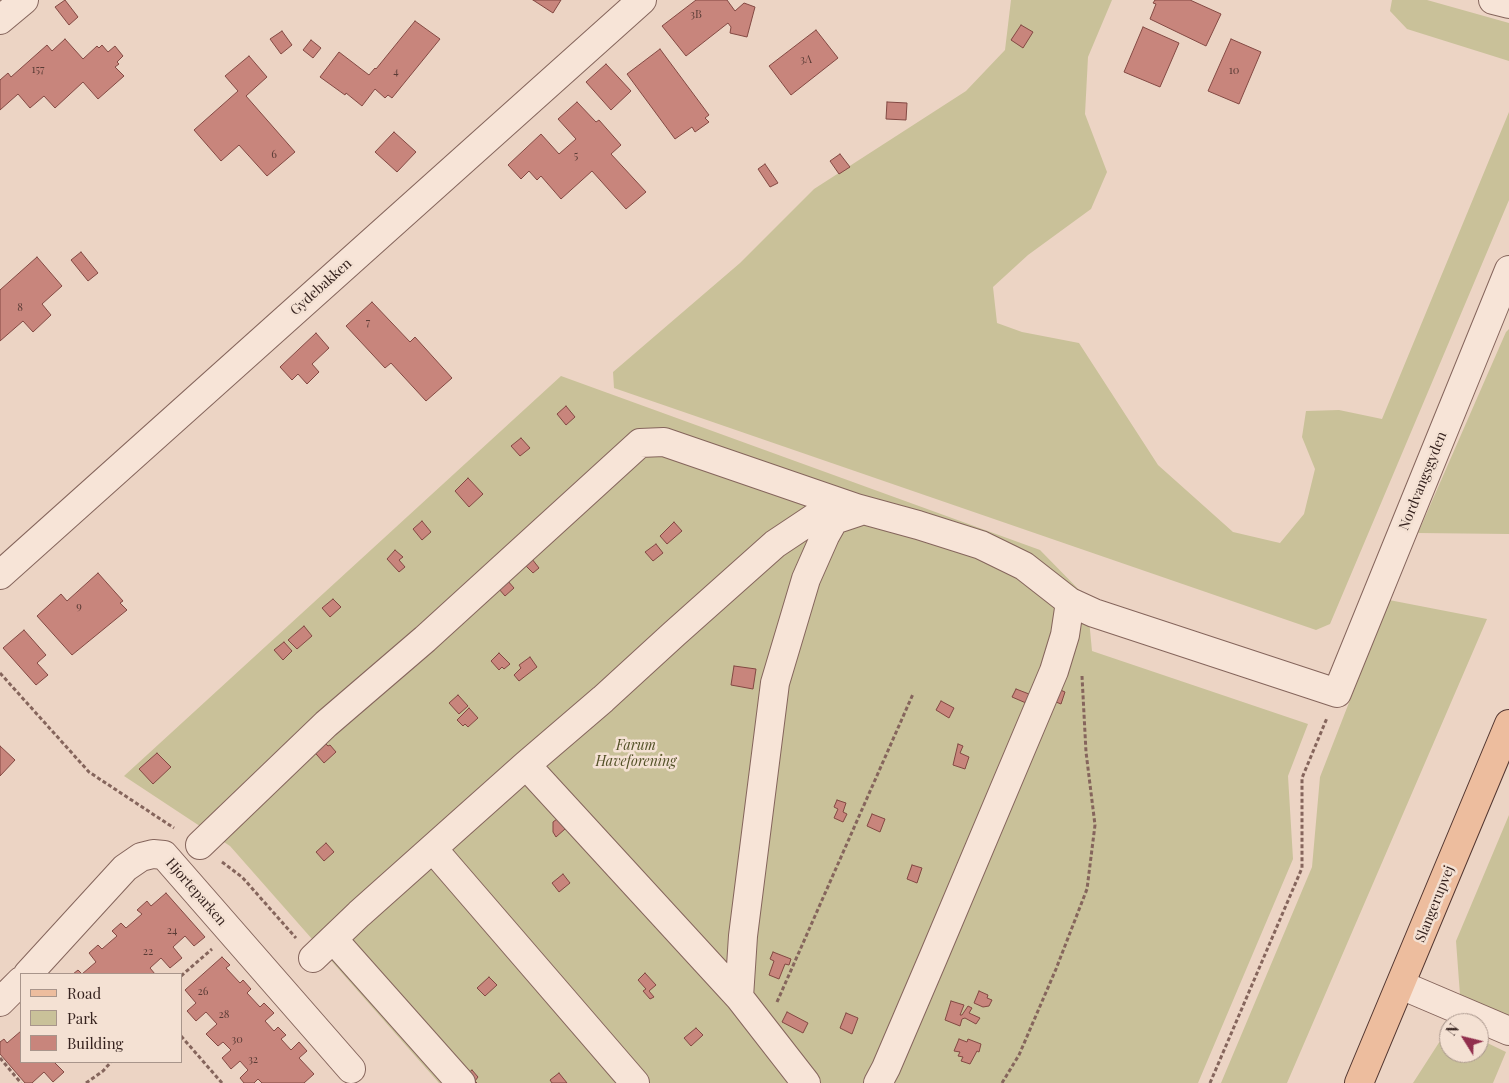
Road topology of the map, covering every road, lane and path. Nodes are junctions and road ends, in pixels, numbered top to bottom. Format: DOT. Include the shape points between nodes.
graph roads {
  1 [pos="24,0"];
  2 [pos="642,0"];
  3 [pos="1493,0"];
  4 [pos="1509,4"];
  5 [pos="0,20"];
  6 [pos="1509,270"];
  7 [pos="851,506"];
  8 [pos="0,575"];
  9 [pos="1070,602"];
  10 [pos="1080,668"];
  11 [pos="1337,693"];
  12 [pos="913,694"];
  13 [pos="1509,724"];
  14 [pos="526,765"];
  15 [pos="200,845"];
  16 [pos="433,849"];
  17 [pos="231,932"];
  18 [pos="333,939"];
  19 [pos="313,958"];
  20 [pos="29,973"];
  21 [pos="182,975"];
  22 [pos="20,982"];
  23 [pos="1401,985"];
  24 [pos="739,997"];
  25 [pos="0,1002"];
  26 [pos="764,1030"];
  27 [pos="1509,1031"];
  28 [pos="182,1037"];
  29 [pos="0,1058"];
  30 [pos="110,1063"];
  31 [pos="351,1069"];
  32 [pos="21,1083"];
  33 [pos="86,1083"];
  34 [pos="222,1083"];
  35 [pos="461,1083"];
  36 [pos="635,1083"];
  37 [pos="806,1083"];
  38 [pos="878,1083"];
  39 [pos="1002,1083"];
  40 [pos="1210,1083"];
  41 [pos="1359,1083"];
  1 -- 5 [label="street"];
  2 -- 8 [label="street, Gydebakken"];
  3 -- 4 [label="street"];
  6 -- 11 [label="street, Nordvangsgyden"];
  7 -- 9 [label="street" via="981,546 1024,566"];
  7 -- 14 [label="street" via="775,544"];
  7 -- 15 [label="street" via="664,442 640,443 326,724"];
  7 -- 24 [label="street" via="834,520 806,579 774,683 743,936"];
  9 -- 11 [label="street" via="1094,613"];
  9 -- 38 [label="street" via="1054,672"];
  10 -- 39 [label="path" via="1095,826 1087,889 1053,978 1019,1055"];
  11 -- 40 [label="path" via="1302,778 1302,868"];
  12 -- 26 [label="path"];
  13 -- 23 [label="main road, Slangerupvej"];
  14 -- 16 [label="street"];
  14 -- 24 [label="street"];
  16 -- 18 [label="street"];
  16 -- 36 [label="street"];
  17 -- 20 [label="street, Hjorteparken" via="164,855 153,854 141,857 125,868"];
  17 -- 21 [label="path"];
  17 -- 31 [label="street, Hjorteparken"];
  18 -- 19 [label="street"];
  18 -- 35 [label="street"];
  22 -- 25 [label="street"];
  23 -- 27 [label="street"];
  23 -- 41 [label="main road, Slangerupvej"];
  24 -- 26 [label="street"];
  26 -- 37 [label="street"];
  28 -- 34 [label="path"];
  29 -- 32 [label="path"];
  30 -- 33 [label="path"];
}
